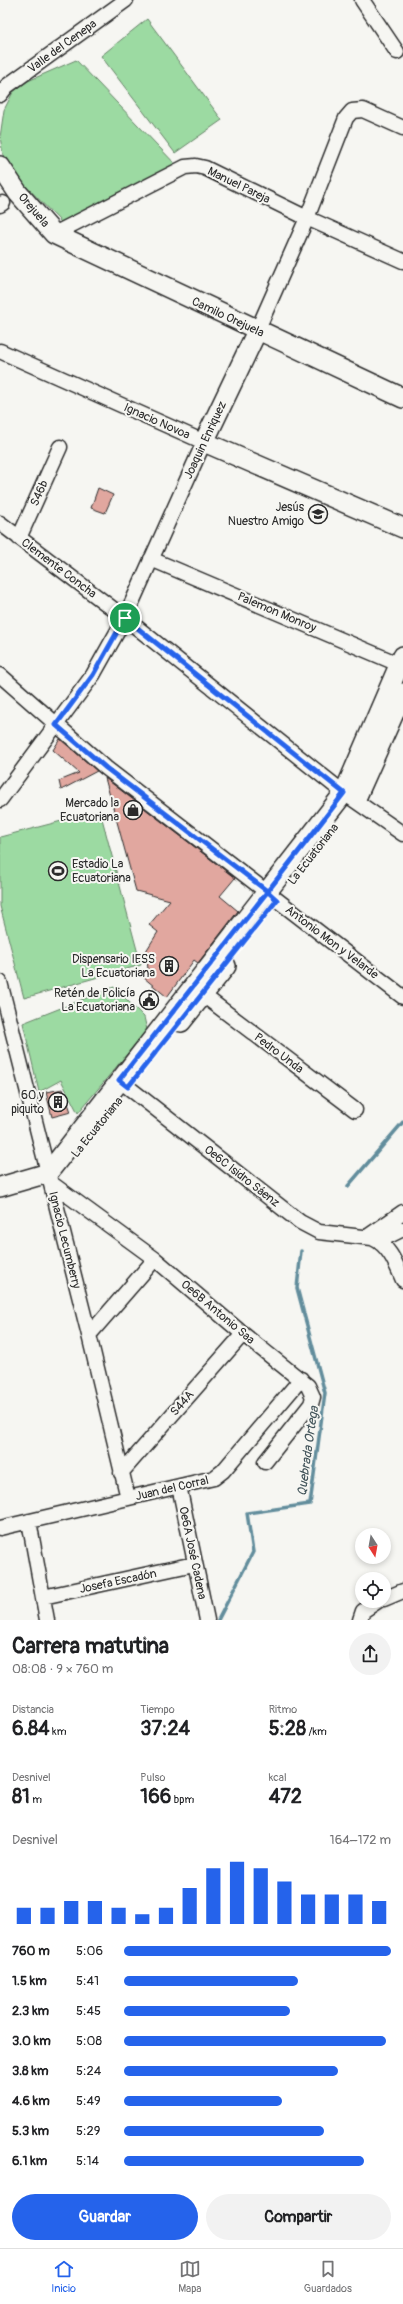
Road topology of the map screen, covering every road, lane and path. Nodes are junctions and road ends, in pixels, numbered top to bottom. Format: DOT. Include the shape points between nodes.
graph roads {
  1 [pos="126,0"];
  2 [pos="362,0"];
  3 [pos="397,52"];
  4 [pos="0,95"];
  5 [pos="403,128"];
  6 [pos="0,166"];
  7 [pos="307,218"];
  8 [pos="54,234"];
  9 [pos="403,261"];
  10 [pos="257,331"];
  11 [pos="0,351"];
  12 [pos="403,398"];
  13 [pos="204,442"];
  14 [pos="60,447"];
  15 [pos="0,523"];
  16 [pos="403,528"];
  17 [pos="19,538"];
  18 [pos="151,559"];
  19 [pos="125,618"];
  20 [pos="402,662"];
  21 [pos="0,675"];
  22 [pos="403,693"];
  23 [pos="56,725"];
  24 [pos="350,796"];
  25 [pos="0,800"];
  26 [pos="403,834"];
  27 [pos="272,896"];
  28 [pos="0,982"];
  29 [pos="203,995"];
  30 [pos="403,996"];
  31 [pos="124,1084"];
  32 [pos="355,1110"];
  33 [pos="49,1178"];
  34 [pos="0,1187"];
  35 [pos="0,1198"];
  36 [pos="403,1212"];
  37 [pos="403,1229"];
  38 [pos="373,1239"];
  39 [pos="155,1259"];
  40 [pos="403,1280"];
  41 [pos="243,1334"];
  42 [pos="89,1335"];
  43 [pos="302,1379"];
  44 [pos="265,1462"];
  45 [pos="121,1473"];
  46 [pos="179,1486"];
  47 [pos="128,1498"];
  48 [pos="29,1521"];
  49 [pos="1,1524"];
  50 [pos="194,1564"];
  51 [pos="403,1591"];
  52 [pos="391,1596"];
  53 [pos="43,1597"];
  54 [pos="368,1608"];
  55 [pos="47,1620"];
  56 [pos="207,1620"];
  57 [pos="360,1620"];
  1 -- 4 [label="street, Valle del Cenepa" via="7,86"];
  2 -- 3 [label="street"];
  5 -- 7 [label="street, Joaquin Enriquez" via="363,110 352,111 346,118"];
  6 -- 8 [label="street, Orejuela" via="18,193"];
  7 -- 8 [label="street, Manuel Pareja" via="205,168 196,166 185,167"];
  7 -- 9 [label="street, Manuel Pareja"];
  7 -- 10 [label="street, Joaquin Enriquez"];
  8 -- 10 [label="street, Camilo Orejuela"];
  10 -- 12 [label="street, Camilo Orejuela"];
  10 -- 13 [label="street, Joaquin Enriquez"];
  11 -- 13 [label="street, Ignacio Novoa"];
  13 -- 16 [label="street, Ignacio Novoa"];
  13 -- 18 [label="street, Joaquin Enriquez"];
  14 -- 17 [label="street, S46b"];
  15 -- 17 [label="street, Clemente Concha"];
  17 -- 19 [label="street, Clemente Concha"];
  18 -- 19 [label="street, Joaquin Enriquez"];
  18 -- 20 [label="street, Palemon Monroy"];
  19 -- 23 [label="street, Joaquin Enriquez" via="93,675"];
  19 -- 24 [label="street, Clemente Concha"];
  20 -- 24 [label="street"];
  21 -- 23 [label="street, Antonio Mon y Velarde"];
  22 -- 24 [label="street"];
  23 -- 25 [label="street, Joaquin Enriquez"];
  23 -- 27 [label="street, Antonio Mon y Velarde" via="106,768"];
  24 -- 26 [label="street, Clemente Concha"];
  24 -- 27 [label="street"];
  27 -- 29 [label="street, La Ecuatoriana"];
  27 -- 30 [label="street, Antonio Mon y Velarde"];
  27 -- 31 [label="street"];
  28 -- 33 [label="street, Ignacio Lecumberry"];
  29 -- 31 [label="street, La Ecuatoriana"];
  29 -- 32 [label="street, Pedro Unda"];
  31 -- 33 [label="street"];
  31 -- 38 [label="street, Oe6C Isidro Sáenz" via="300,1222 319,1232"];
  33 -- 34 [label="street"];
  33 -- 35 [label="street"];
  33 -- 39 [label="street, Oe6B Antonio Saa"];
  33 -- 42 [label="street, Ignacio Lecumberry"];
  36 -- 38 [label="street"];
  37 -- 38 [label="street"];
  38 -- 40 [label="street" via="388,1251"];
  39 -- 41 [label="street, Oe6B Antonio Saa"];
  39 -- 42 [label="street"];
  41 -- 43 [label="street, Oe6B Antonio Saa"];
  41 -- 45 [label="street, S44A"];
  42 -- 45 [label="street, Ignacio Lecumberry"];
  43 -- 44 [label="street, Oe6B Antonio Saa" via="311,1391 311,1404"];
  43 -- 46 [label="street, Juan del Corral" via="223,1471 214,1478"];
  45 -- 47 [label="street, Ignacio Lecumberry"];
  46 -- 47 [label="street, Juan del Corral"];
  46 -- 50 [label="street, Oe6A José Cadena"];
  47 -- 48 [label="street, Juan del Corral"];
  48 -- 49 [label="street, Juan del Corral"];
  48 -- 53 [label="street"];
  50 -- 53 [label="street, Josefa Escadón"];
  50 -- 56 [label="street, Oe6A José Cadena"];
  51 -- 52 [label="street"];
  53 -- 55 [label="street"];
  54 -- 57 [label="street" via="363,1611"];
}
